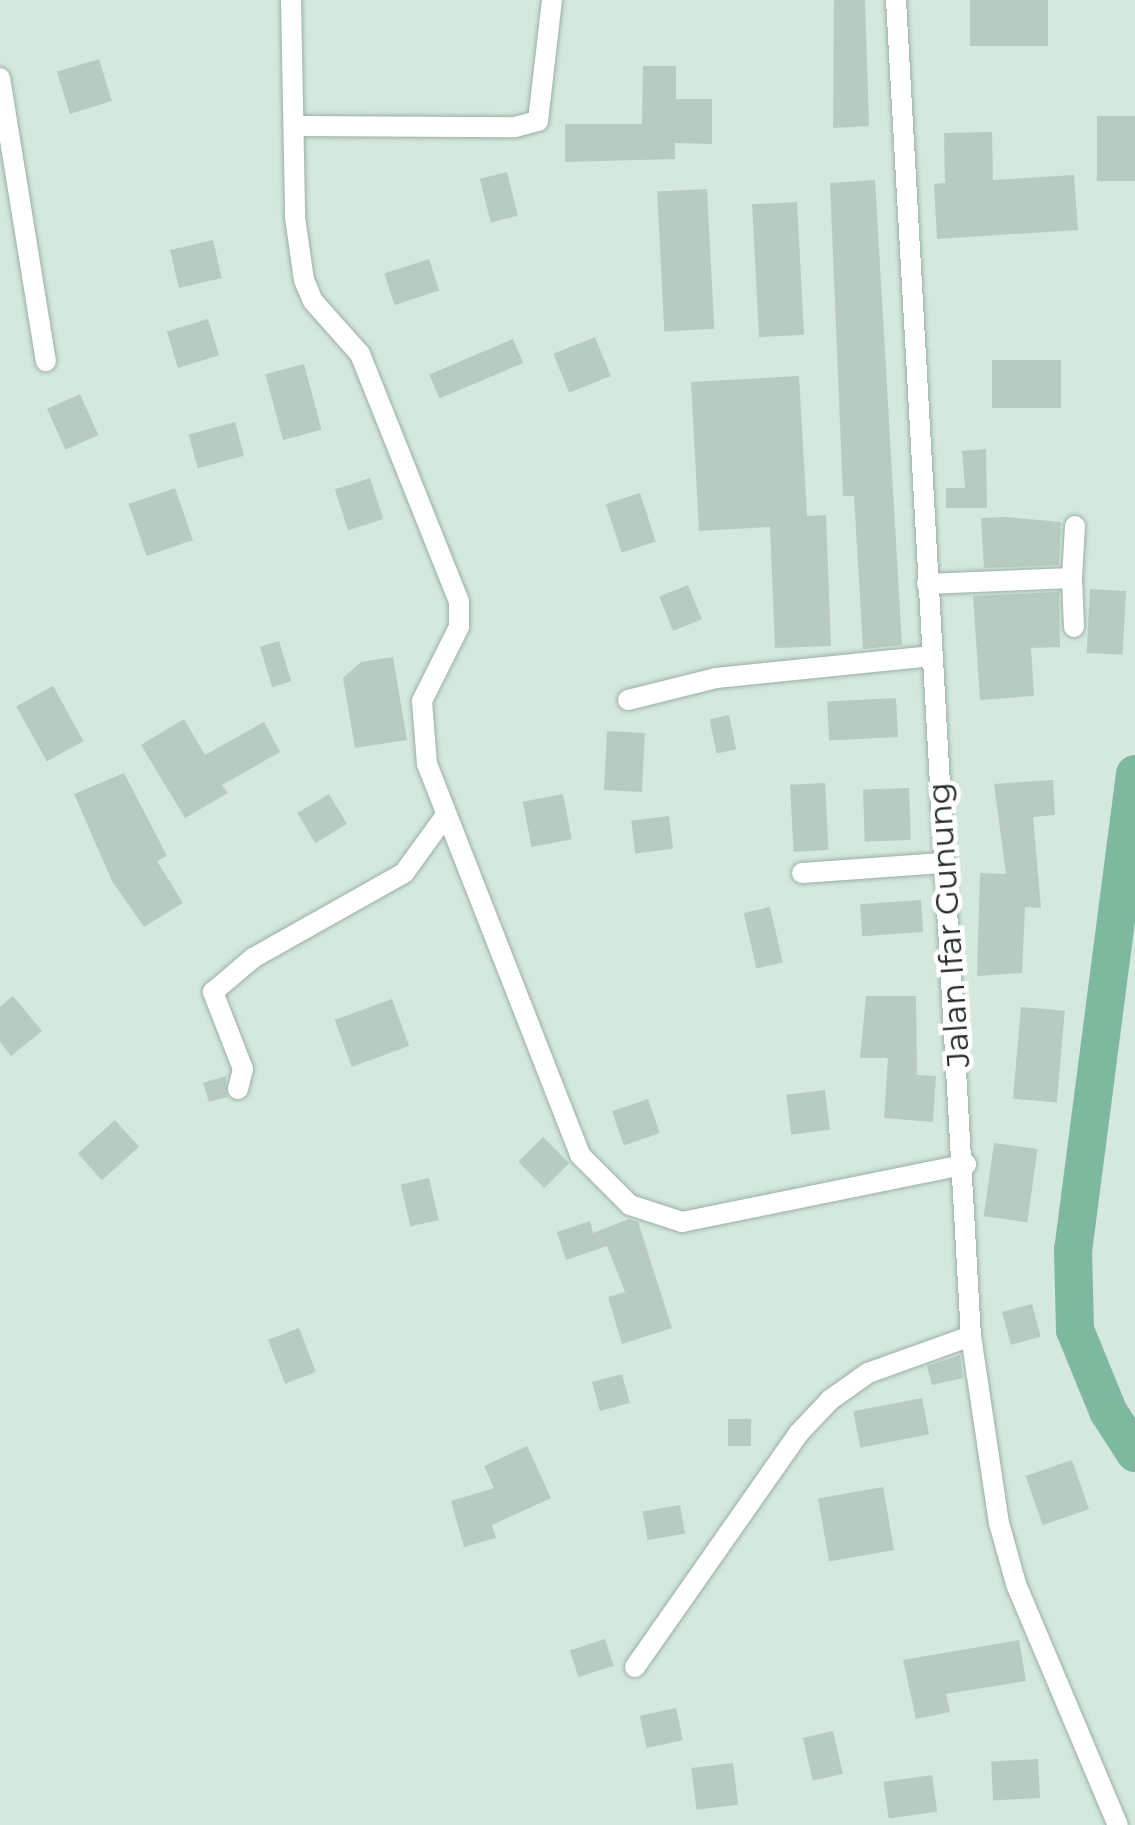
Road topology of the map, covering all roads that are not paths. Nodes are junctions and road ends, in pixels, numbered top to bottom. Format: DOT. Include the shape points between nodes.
graph roads {
  1 [pos="290,0"];
  2 [pos="552,0"];
  3 [pos="896,0"];
  4 [pos="0,78"];
  5 [pos="294,126"];
  6 [pos="46,361"];
  7 [pos="1075,526"];
  8 [pos="1072,578"];
  9 [pos="928,584"];
  10 [pos="1074,627"];
  11 [pos="932,656"];
  12 [pos="628,700"];
  13 [pos="446,816"];
  14 [pos="943,863"];
  15 [pos="802,873"];
  16 [pos="238,1089"];
  17 [pos="966,1164"];
  18 [pos="972,1336"];
  19 [pos="635,1666"];
  20 [pos="1118,1825"];
  1 -- 5 [label="street"];
  2 -- 5 [label="street" via="538,121 515,127"];
  3 -- 9 [label="street, Jalan Ifar Gunung"];
  4 -- 6 [label="street"];
  5 -- 13 [label="street" via="304,280 313,301 360,354 459,602 459,627 422,702 426,764"];
  7 -- 8 [label="street"];
  8 -- 9 [label="street"];
  8 -- 10 [label="street"];
  9 -- 11 [label="street, Jalan Ifar Gunung"];
  11 -- 12 [label="street" via="716,678"];
  11 -- 14 [label="street, Jalan Ifar Gunung"];
  13 -- 16 [label="street" via="404,873 253,958 213,992 243,1069"];
  13 -- 17 [label="street" via="580,1155 630,1205 682,1222"];
  14 -- 15 [label="street"];
  14 -- 17 [label="street, Jalan Ifar Gunung"];
  17 -- 18 [label="street, Jalan Ifar Gunung"];
  18 -- 19 [label="street" via="868,1373 830,1400 798,1434"];
  18 -- 20 [label="street, Jalan Ifar Gunung" via="999,1523 1016,1584"];
}
